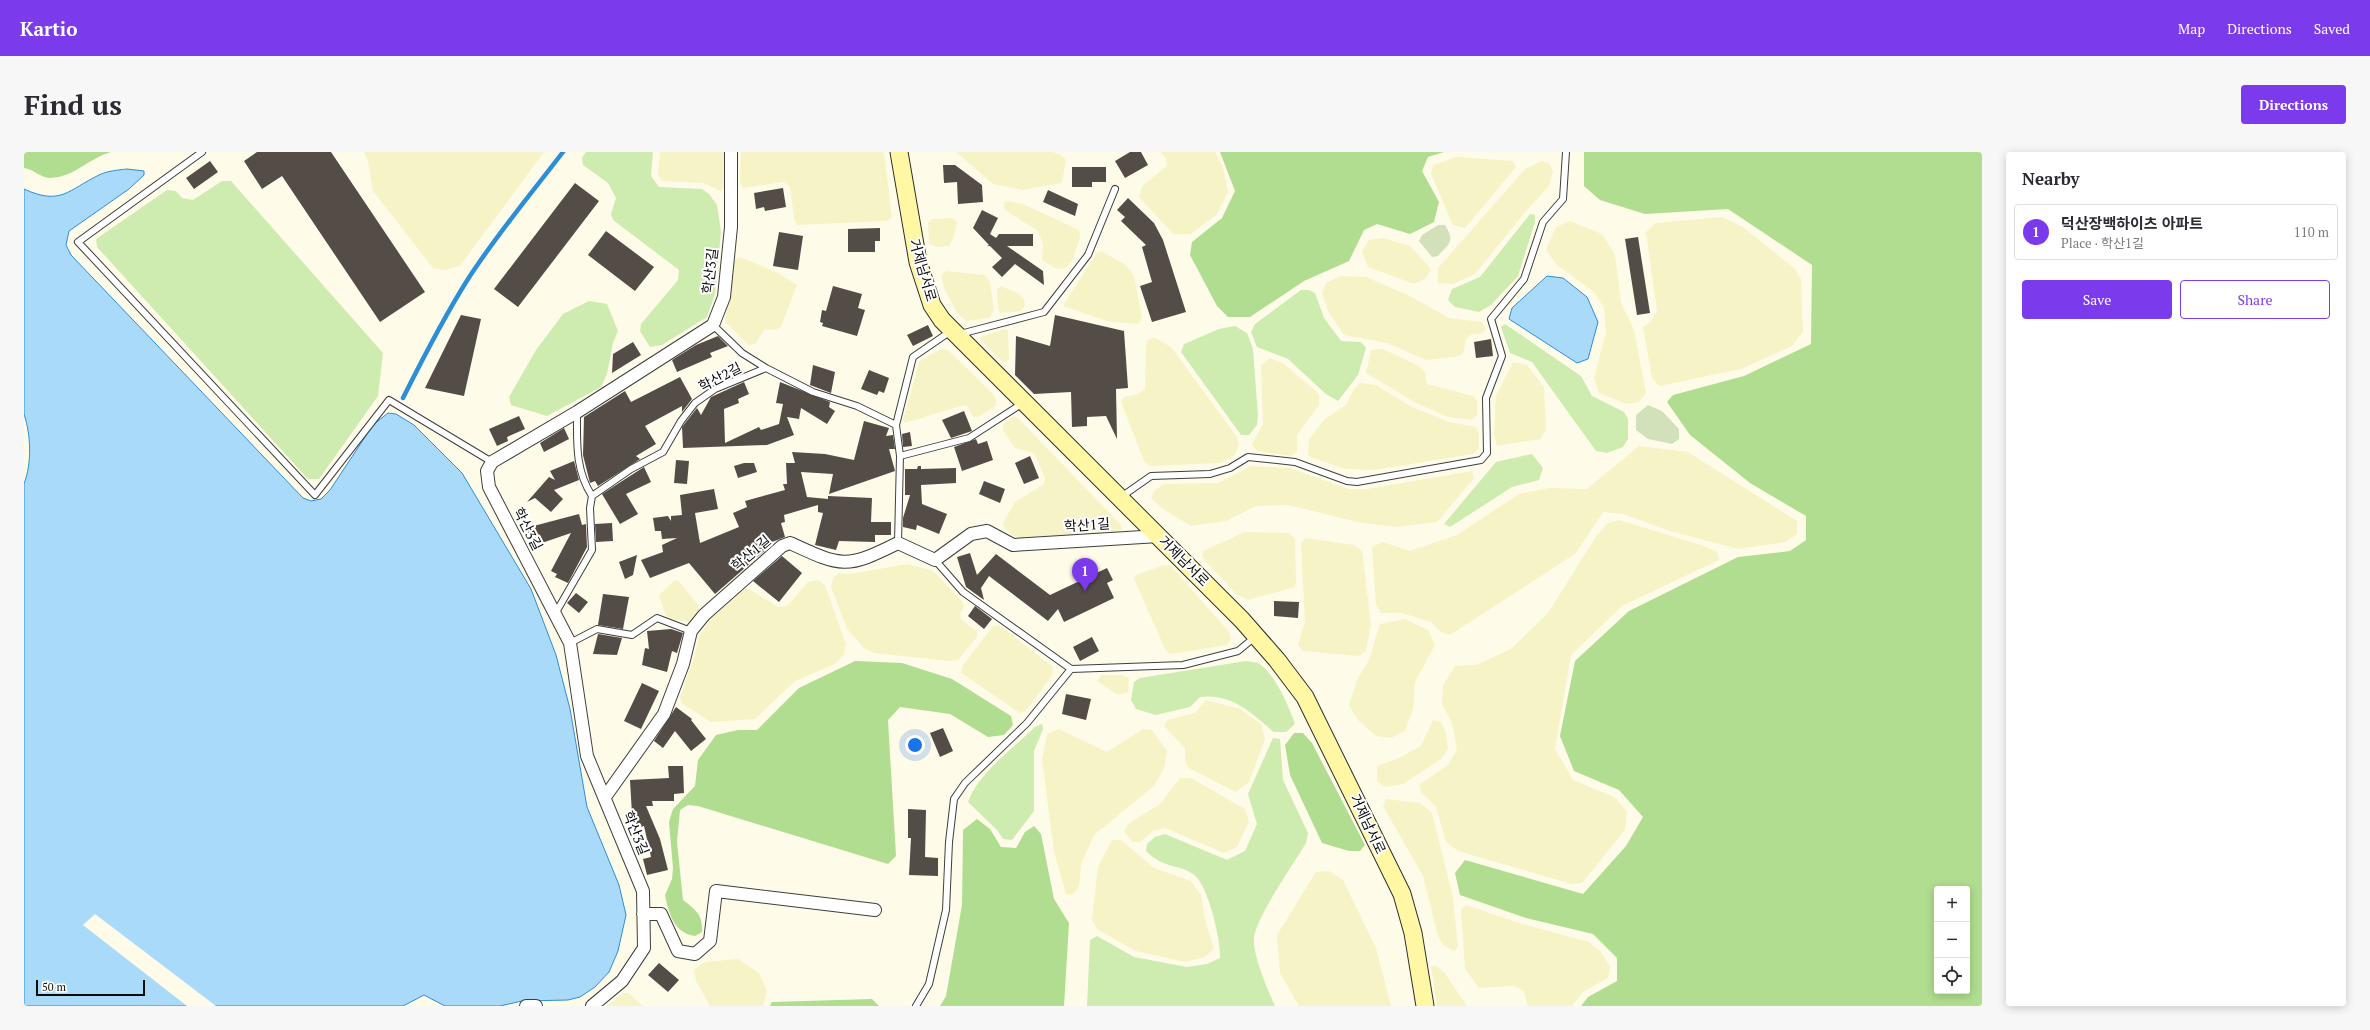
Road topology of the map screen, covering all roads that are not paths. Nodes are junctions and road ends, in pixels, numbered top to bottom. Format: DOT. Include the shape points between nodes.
graph roads {
  1 [pos="202,152"];
  2 [pos="731,152"];
  3 [pos="899,152"];
  4 [pos="1566,152"];
  5 [pos="1115,189"];
  6 [pos="713,325"];
  7 [pos="954,333"];
  8 [pos="766,368"];
  9 [pos="1023,404"];
  10 [pos="577,412"];
  11 [pos="896,424"];
  12 [pos="900,456"];
  13 [pos="492,462"];
  14 [pos="592,496"];
  15 [pos="1120,498"];
  16 [pos="1159,536"];
  17 [pos="898,542"];
  18 [pos="935,560"];
  19 [pos="555,614"];
  20 [pos="691,631"];
  21 [pos="1256,636"];
  22 [pos="570,643"];
  23 [pos="1071,670"];
  24 [pos="605,797"];
  25 [pos="875,910"];
  26 [pos="643,914"];
  27 [pos="526,1006"];
  28 [pos="536,1006"];
  29 [pos="592,1006"];
  30 [pos="916,1006"];
  31 [pos="1425,1006"];
  1 -- 13 [label="lane" via="78,242 316,495 389,400"];
  2 -- 6 [label="street, 학산3길" via="731,227 724,289"];
  3 -- 7 [label="main road, 거제남서로" via="924,285 932,305"];
  4 -- 15 [label="lane" via="1563,199 1543,222 1524,279 1491,319 1502,356 1486,398 1487,453 1481,460 1357,482 1347,481 1295,462 1248,457 1230,468 1210,474 1151,476"];
  5 -- 7 [label="lane" via="1088,255 1044,312"];
  6 -- 8 [label="lane" via="742,353"];
  6 -- 10 [label="street"];
  7 -- 9 [label="main road, 거제남서로"];
  7 -- 11 [label="lane" via="913,357"];
  8 -- 11 [label="lane" via="813,392 857,406"];
  8 -- 14 [label="lane, 학산2길" via="715,389 695,403 663,452 631,469"];
  9 -- 12 [label="lane" via="969,438"];
  9 -- 15 [label="main road, 거제남서로"];
  10 -- 13 [label="street"];
  10 -- 14 [label="lane" via="577,460"];
  11 -- 12 [label="lane"];
  12 -- 17 [label="lane"];
  13 -- 19 [label="street, 학산3길" via="487,471 489,487"];
  14 -- 19 [label="lane" via="592,550"];
  15 -- 16 [label="main road, 거제남서로"];
  16 -- 18 [label="street, 학산1길" via="1013,545 987,531 971,534"];
  16 -- 21 [label="main road, 거제남서로"];
  17 -- 18 [label="street"];
  17 -- 20 [label="street, 학산1길" via="867,559 840,563 828,561 790,542 782,546 704,615"];
  18 -- 23 [label="lane" via="963,592"];
  19 -- 22 [label="street, 학산3길"];
  20 -- 22 [label="lane" via="656,618 632,635 597,629"];
  20 -- 24 [label="street, 학산1길" via="683,664 664,714"];
  21 -- 23 [label="lane" via="1238,651 1183,665"];
  21 -- 31 [label="main road, 거제남서로" via="1305,697 1402,894 1413,933"];
  22 -- 24 [label="street, 학산3길" via="587,756"];
  23 -- 30 [label="lane" via="1028,723 965,783 954,799 946,910 929,984"];
  24 -- 26 [label="street, 학산3길" via="643,891"];
  25 -- 26 [label="street" via="716,891 710,941 695,954 678,951 661,914"];
  26 -- 29 [label="street, 학산3길" via="644,948 622,981"];
  27 -- 28 [label="street"];
}
